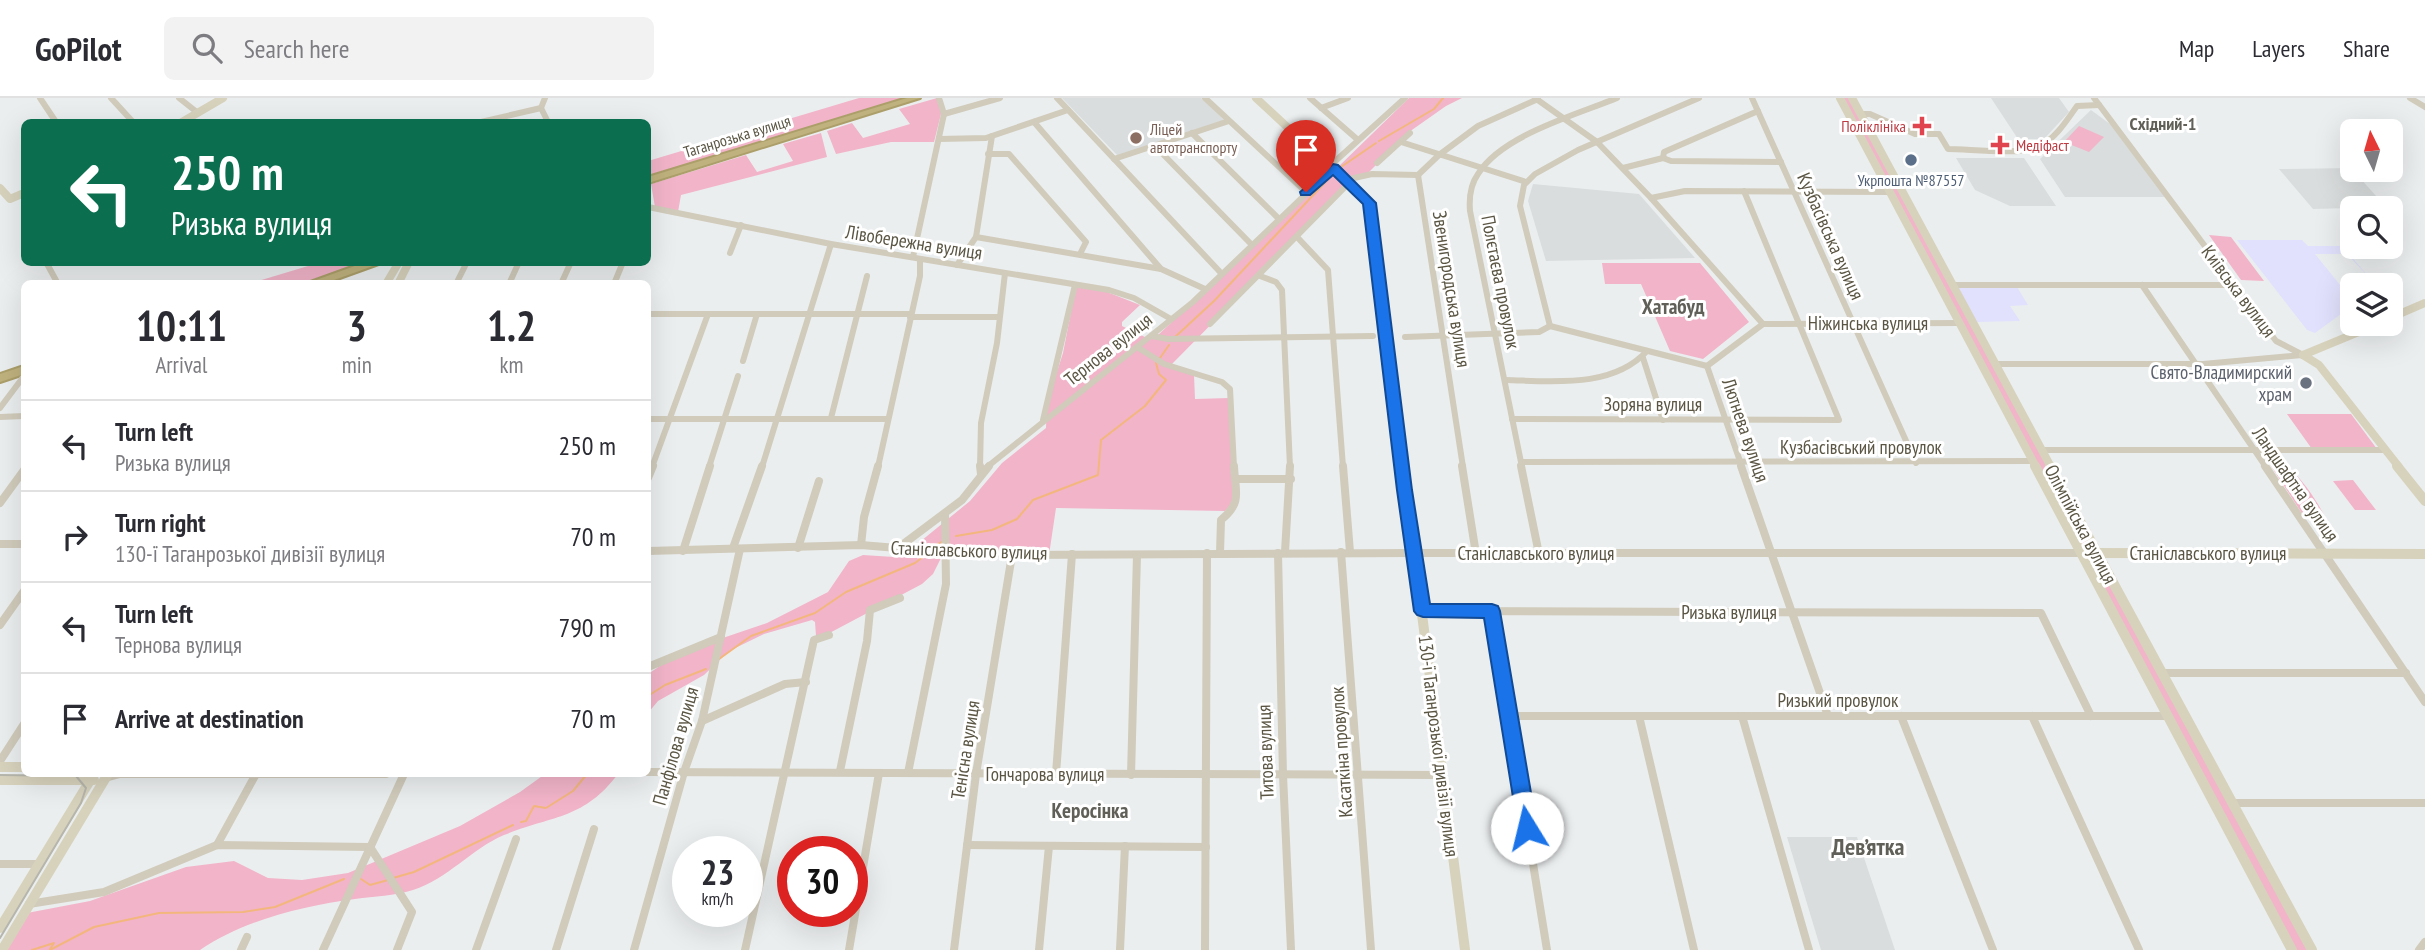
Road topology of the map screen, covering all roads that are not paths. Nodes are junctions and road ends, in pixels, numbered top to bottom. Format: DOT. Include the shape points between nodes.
graph roads {
  1 [pos="40,98"];
  2 [pos="111,98"];
  3 [pos="179,98"];
  4 [pos="223,98"];
  5 [pos="545,98"];
  6 [pos="916,98"];
  7 [pos="939,98"];
  8 [pos="1000,98"];
  9 [pos="1058,98"];
  10 [pos="1205,98"];
  11 [pos="1256,98"];
  12 [pos="1310,98"];
  13 [pos="1348,98"];
  14 [pos="1405,98"];
  15 [pos="1617,98"];
  16 [pos="1699,98"];
  17 [pos="1752,98"];
  18 [pos="1840,98"];
  19 [pos="1852,98"];
  20 [pos="2094,98"];
  21 [pos="2410,98"];
  22 [pos="1538,99"];
  23 [pos="2099,105"];
  24 [pos="2425,107"];
  25 [pos="541,108"];
  26 [pos="1321,108"];
  27 [pos="1068,110"];
  28 [pos="1758,111"];
  29 [pos="198,113"];
  30 [pos="944,114"];
  31 [pos="1860,114"];
  32 [pos="53,119"];
  33 [pos="131,119"];
  34 [pos="187,119"];
  35 [pos="494,119"];
  36 [pos="546,119"];
  37 [pos="1566,120"];
  38 [pos="1228,121"];
  39 [pos="1034,122"];
  40 [pos="1192,133"];
  41 [pos="1410,133"];
  42 [pos="992,136"];
  43 [pos="939,139"];
  44 [pos="970,140"];
  45 [pos="1358,140"];
  46 [pos="1401,142"];
  47 [pos="1597,142"];
  48 [pos="1155,146"];
  49 [pos="989,151"];
  50 [pos="1439,156"];
  51 [pos="1662,158"];
  52 [pos="1114,159"];
  53 [pos="1781,162"];
  54 [pos="1377,163"];
  55 [pos="1332,167"];
  56 [pos="1623,167"];
  57 [pos="1481,169"];
  58 [pos="1418,175"];
  59 [pos="651,179"];
  60 [pos="1347,182"];
  61 [pos="1526,182"];
  62 [pos="0,188"];
  63 [pos="1744,191"];
  64 [pos="1794,191"];
  65 [pos="1306,192"];
  66 [pos="1890,192"];
  67 [pos="21,194"];
  68 [pos="1651,198"];
  69 [pos="651,208"];
  70 [pos="1278,218"];
  71 [pos="741,225"];
  72 [pos="976,236"];
  73 [pos="1298,237"];
  74 [pos="831,244"];
  75 [pos="1251,244"];
  76 [pos="730,253"];
  77 [pos="1080,254"];
  78 [pos="917,258"];
  79 [pos="957,265"];
  80 [pos="366,266"];
  81 [pos="1161,269"];
  82 [pos="1005,273"];
  83 [pos="1221,274"];
  84 [pos="1261,275"];
  85 [pos="867,276"];
  86 [pos="323,280"];
  87 [pos="1075,285"];
  88 [pos="1952,285"];
  89 [pos="2141,285"];
  90 [pos="2234,285"];
  91 [pos="1205,289"];
  92 [pos="2425,303"];
  93 [pos="2403,312"];
  94 [pos="651,314"];
  95 [pos="708,314"];
  96 [pos="757,314"];
  97 [pos="808,314"];
  98 [pos="858,314"];
  99 [pos="910,316"];
  100 [pos="999,317"];
  101 [pos="1171,319"];
  102 [pos="1959,323"];
  103 [pos="1210,324"];
  104 [pos="1763,324"];
  105 [pos="1799,324"];
  106 [pos="1854,324"];
  107 [pos="1974,324"];
  108 [pos="1550,326"];
  109 [pos="1495,334"];
  110 [pos="1152,335"];
  111 [pos="1335,336"];
  112 [pos="1373,336"];
  113 [pos="1444,336"];
  114 [pos="2349,336"];
  115 [pos="1283,337"];
  116 [pos="1405,337"];
  117 [pos="1137,348"];
  118 [pos="1645,354"];
  119 [pos="2303,355"];
  120 [pos="743,361"];
  121 [pos="1995,364"];
  122 [pos="2196,364"];
  123 [pos="1707,366"];
  124 [pos="21,371"];
  125 [pos="738,376"];
  126 [pos="0,378"];
  127 [pos="21,380"];
  128 [pos="1505,380"];
  129 [pos="0,408"];
  130 [pos="0,416"];
  131 [pos="21,416"];
  132 [pos="779,418"];
  133 [pos="831,418"];
  134 [pos="651,419"];
  135 [pos="669,419"];
  136 [pos="726,419"];
  137 [pos="888,419"];
  138 [pos="1512,419"];
  139 [pos="1663,419"];
  140 [pos="1043,420"];
  141 [pos="1726,420"];
  142 [pos="2041,450"];
  143 [pos="2253,450"];
  144 [pos="2385,450"];
  145 [pos="2032,461"];
  146 [pos="1521,462"];
  147 [pos="1741,463"];
  148 [pos="1916,463"];
  149 [pos="651,470"];
  150 [pos="21,474"];
  151 [pos="981,474"];
  152 [pos="1235,479"];
  153 [pos="1291,479"];
  154 [pos="819,481"];
  155 [pos="2425,501"];
  156 [pos="0,502"];
  157 [pos="945,514"];
  158 [pos="0,544"];
  159 [pos="21,544"];
  160 [pos="861,545"];
  161 [pos="798,548"];
  162 [pos="898,548"];
  163 [pos="737,549"];
  164 [pos="1413,549"];
  165 [pos="946,550"];
  166 [pos="651,551"];
  167 [pos="683,551"];
  168 [pos="1346,552"];
  169 [pos="1207,553"];
  170 [pos="1220,553"];
  171 [pos="1281,553"];
  172 [pos="2081,553"];
  173 [pos="2097,553"];
  174 [pos="1072,554"];
  175 [pos="1476,554"];
  176 [pos="1539,554"];
  177 [pos="1772,554"];
  178 [pos="2325,554"];
  179 [pos="2425,554"];
  180 [pos="1012,555"];
  181 [pos="1137,555"];
  182 [pos="21,595"];
  183 [pos="900,598"];
  184 [pos="1420,611"];
  185 [pos="1492,611"];
  186 [pos="1792,612"];
  187 [pos="0,625"];
  188 [pos="829,635"];
  189 [pos="721,637"];
  190 [pos="651,666"];
  191 [pos="2162,673"];
  192 [pos="2406,673"];
  193 [pos="806,682"];
  194 [pos="2425,702"];
  195 [pos="1509,716"];
  196 [pos="1639,716"];
  197 [pos="1742,716"];
  198 [pos="1828,716"];
  199 [pos="1900,716"];
  200 [pos="2032,716"];
  201 [pos="2091,716"];
  202 [pos="2168,716"];
  203 [pos="702,721"];
  204 [pos="21,728"];
  205 [pos="0,761"];
  206 [pos="0,767"];
  207 [pos="21,768"];
  208 [pos="840,771"];
  209 [pos="651,772"];
  210 [pos="684,772"];
  211 [pos="785,772"];
  212 [pos="879,773"];
  213 [pos="908,773"];
  214 [pos="976,774"];
  215 [pos="1056,774"];
  216 [pos="1131,775"];
  217 [pos="1206,775"];
  218 [pos="1283,775"];
  219 [pos="1359,775"];
  220 [pos="1440,775"];
  221 [pos="74,777"];
  222 [pos="98,777"];
  223 [pos="98,777"];
  224 [pos="254,777"];
  225 [pos="403,777"];
  226 [pos="0,780"];
  227 [pos="2232,803"];
  228 [pos="2425,803"];
  229 [pos="594,829"];
  230 [pos="516,839"];
  231 [pos="217,845"];
  232 [pos="967,845"];
  233 [pos="1049,846"];
  234 [pos="1125,846"];
  235 [pos="370,847"];
  236 [pos="1206,847"];
  237 [pos="0,864"];
  238 [pos="39,864"];
  239 [pos="29,905"];
  240 [pos="0,928"];
  241 [pos="247,937"];
  242 [pos="2425,942"];
  243 [pos="2,950"];
  244 [pos="241,950"];
  245 [pos="323,950"];
  246 [pos="397,950"];
  247 [pos="476,950"];
  248 [pos="556,950"];
  249 [pos="634,950"];
  250 [pos="745,950"];
  251 [pos="849,950"];
  252 [pos="954,950"];
  253 [pos="1039,950"];
  254 [pos="1120,950"];
  255 [pos="1205,950"];
  256 [pos="1291,950"];
  257 [pos="1371,950"];
  258 [pos="1458,950"];
  259 [pos="1465,950"];
  260 [pos="1547,950"];
  261 [pos="1694,950"];
  262 [pos="1809,950"];
  263 [pos="1993,950"];
  264 [pos="2139,950"];
  265 [pos="2292,950"];
  266 [pos="2312,950"];
  267 [pos="2419,950"];
  1 -- 32 [label="street"];
  2 -- 33 [label="street"];
  3 -- 29 [label="street"];
  4 -- 29 [label="street"];
  5 -- 25 [label="street"];
  6 -- 59 [label="highway, Таганрозька вулиця"];
  7 -- 30 [label="street"];
  8 -- 30 [label="street"];
  9 -- 27 [label="street"];
  10 -- 38 [label="street"];
  11 -- 55 [label="street, 130-ї Таганрозької дивізії вулиця"];
  12 -- 26 [label="street"];
  13 -- 26 [label="street"];
  14 -- 45 [label="street, Тернова вулиця"];
  15 -- 37 [label="street"];
  16 -- 47 [label="street"];
  17 -- 28 [label="street, Кузбасівська вулиця"];
  18 -- 66 [label="street, Олімпійська вулиця"];
  19 -- 31 [label="street, Олімпійська вулиця"];
  20 -- 23 [label="street, Київська вулиця"];
  21 -- 24 [label="street"];
  22 -- 37 [label="street"];
  22 -- 50 [label="street" via="1478,126"];
  23 -- 31 [label="street" via="2077,106 2040,146 2022,149 1948,149 1938,134 1915,134"];
  23 -- 90 [label="street, Київська вулиця"];
  25 -- 35 [label="street"];
  25 -- 36 [label="street"];
  26 -- 45 [label="street"];
  27 -- 39 [label="street"];
  27 -- 52 [label="street"];
  28 -- 51 [label="street" via="1664,152"];
  28 -- 53 [label="street, Кузбасівська вулиця"];
  29 -- 34 [label="street"];
  30 -- 43 [label="street"];
  31 -- 88 [label="street, Олімпійська вулиця"];
  37 -- 47 [label="street"];
  37 -- 57 [label="street" via="1516,143"];
  38 -- 40 [label="street"];
  38 -- 65 [label="street"];
  39 -- 42 [label="street"];
  39 -- 81 [label="street"];
  40 -- 48 [label="street"];
  40 -- 70 [label="street"];
  41 -- 46 [label="street"];
  42 -- 44 [label="street"];
  42 -- 49 [label="street"];
  43 -- 44 [label="street"];
  43 -- 78 [label="street"];
  44 -- 49 [label="street"];
  45 -- 55 [label="street, Тернова вулиця"];
  46 -- 50 [label="street"];
  46 -- 54 [label="street"];
  47 -- 56 [label="street"];
  47 -- 61 [label="street" via="1552,163"];
  48 -- 52 [label="street"];
  48 -- 75 [label="street"];
  49 -- 72 [label="street"];
  49 -- 77 [label="street" via="1009,154 1086,242"];
  50 -- 57 [label="street"];
  50 -- 58 [label="street"];
  51 -- 53 [label="street"];
  51 -- 56 [label="street"];
  52 -- 83 [label="street"];
  53 -- 64 [label="street, Кузбасівська вулиця"];
  55 -- 60 [label="street, 130-ї Таганрозької дивізії вулиця"];
  55 -- 65 [label="street, Тернова вулиця"];
  56 -- 68 [label="street"];
  57 -- 61 [label="street"];
  57 -- 109 [label="street, Полєтаєва провулок" via="1469,202"];
  58 -- 60 [label="street" via="1372,174"];
  58 -- 113 [label="street, Звенигородська вулиця"];
  60 -- 73 [label="street"];
  60 -- 164 [label="street, 130-ї Таганрозької дивізії вулиця" via="1369,203"];
  61 -- 108 [label="street" via="1520,205"];
  62 -- 67 [label="street" via="10,200"];
  63 -- 64 [label="street"];
  63 -- 68 [label="street" via="1683,191"];
  63 -- 105 [label="street, Зоряна вулиця"];
  64 -- 66 [label="street"];
  64 -- 106 [label="street, Кузбасівська вулиця"];
  65 -- 70 [label="street, Тернова вулиця"];
  66 -- 102 [label="street, Олімпійська вулиця"];
  68 -- 104 [label="street"];
  69 -- 71 [label="street, Лівобережна вулиця"];
  70 -- 75 [label="street, Тернова вулиця"];
  71 -- 74 [label="street, Лівобережна вулиця"];
  71 -- 76 [label="street"];
  72 -- 77 [label="street"];
  72 -- 79 [label="street"];
  73 -- 84 [label="street"];
  73 -- 111 [label="street, Касаткіна провулок" via="1328,270"];
  74 -- 78 [label="street, Лівобережна вулиця"];
  74 -- 97 [label="street, Панфілова вулиця"];
  75 -- 83 [label="street, Тернова вулиця"];
  77 -- 81 [label="street"];
  78 -- 79 [label="street, Лівобережна вулиця"];
  78 -- 99 [label="street" via="920,276"];
  79 -- 82 [label="street, Лівобережна вулиця"];
  80 -- 86 [label="highway"];
  81 -- 91 [label="street"];
  82 -- 87 [label="street, Лівобережна вулиця"];
  82 -- 100 [label="street"];
  83 -- 91 [label="street, Тернова вулиця"];
  84 -- 103 [label="street"];
  84 -- 115 [label="street, Титова вулиця" via="1282,290"];
  85 -- 98 [label="street"];
  87 -- 101 [label="street, Лівобережна вулиця" via="1121,294"];
  87 -- 140 [label="street"];
  88 -- 89 [label="street"];
  88 -- 107 [label="street, Олімпійська вулиця"];
  89 -- 90 [label="street"];
  89 -- 122 [label="street, Ландшафтна вулиця"];
  90 -- 119 [label="street, Київська вулиця" via="2276,341"];
  91 -- 101 [label="street, Тернова вулиця"];
  92 -- 93 [label="street"];
  94 -- 95 [label="street"];
  95 -- 96 [label="street"];
  95 -- 135 [label="street"];
  96 -- 97 [label="street"];
  96 -- 120 [label="street"];
  97 -- 98 [label="street"];
  97 -- 132 [label="street, Панфілова вулиця"];
  98 -- 99 [label="street"];
  98 -- 133 [label="street"];
  99 -- 100 [label="street"];
  99 -- 137 [label="street"];
  100 -- 151 [label="street" via="982,425"];
  101 -- 110 [label="street, Тернова вулиця"];
  102 -- 106 [label="street, Ніжинська вулиця"];
  102 -- 107 [label="street, Ніжинська вулиця"];
  102 -- 145 [label="street, Олімпійська вулиця"];
  104 -- 105 [label="street, Ніжинська вулиця"];
  104 -- 123 [label="street, Лютнева вулиця"];
  105 -- 106 [label="street, Ніжинська вулиця"];
  105 -- 141 [label="street, Зоряна вулиця" via="1839,420"];
  106 -- 148 [label="street, Кузбасівська вулиця"];
  107 -- 121 [label="street, Олімпійська вулиця"];
  108 -- 109 [label="street" via="1542,331"];
  108 -- 118 [label="street"];
  109 -- 113 [label="street"];
  109 -- 128 [label="street, Полєтаєва провулок"];
  110 -- 115 [label="street" via="1167,339"];
  110 -- 117 [label="street, Тернова вулиця"];
  111 -- 112 [label="street"];
  111 -- 115 [label="street"];
  111 -- 168 [label="street, Касаткіна провулок"];
  113 -- 116 [label="street"];
  113 -- 175 [label="street, Звенигородська вулиця"];
  114 -- 119 [label="street"];
  115 -- 153 [label="street, Титова вулиця"];
  117 -- 140 [label="street, Тернова вулиця"];
  117 -- 152 [label="street" via="1169,366 1227,386 1232,394"];
  118 -- 123 [label="street"];
  118 -- 128 [label="street" via="1603,376"];
  118 -- 139 [label="street"];
  119 -- 122 [label="street"];
  119 -- 144 [label="street, Київська вулиця" via="2319,365"];
  121 -- 122 [label="street"];
  121 -- 142 [label="street, Олімпійська вулиця"];
  122 -- 143 [label="street, Ландшафтна вулиця"];
  123 -- 141 [label="street, Лютнева вулиця"];
  124 -- 126 [label="highway"];
  125 -- 136 [label="street"];
  127 -- 129 [label="street"];
  128 -- 138 [label="street, Полєтаєва провулок"];
  130 -- 131 [label="street"];
  132 -- 133 [label="street"];
  132 -- 136 [label="street"];
  132 -- 163 [label="street, Панфілова вулиця"];
  133 -- 137 [label="street"];
  134 -- 135 [label="street"];
  135 -- 136 [label="street"];
  135 -- 149 [label="street"];
  136 -- 167 [label="street"];
  137 -- 160 [label="street"];
  138 -- 139 [label="street, Зоряна вулиця"];
  138 -- 146 [label="street, Полєтаєва провулок"];
  139 -- 141 [label="street, Зоряна вулиця"];
  140 -- 151 [label="street, Тернова вулиця"];
  141 -- 147 [label="street, Лютнева вулиця"];
  142 -- 143 [label="street"];
  142 -- 173 [label="street, Олімпійська вулиця"];
  143 -- 144 [label="street"];
  143 -- 178 [label="street, Ландшафтна вулиця"];
  144 -- 155 [label="street, Київська вулиця"];
  145 -- 148 [label="street, Кузбасівський провулок"];
  145 -- 172 [label="street, Олімпійська вулиця"];
  146 -- 147 [label="street, Кузбасівський провулок"];
  146 -- 176 [label="street, Полєтаєва провулок"];
  147 -- 148 [label="street, Кузбасівський провулок"];
  147 -- 177 [label="street, Лютнева вулиця"];
  150 -- 156 [label="street"];
  151 -- 157 [label="street, Тернова вулиця" via="967,495"];
  152 -- 153 [label="street"];
  152 -- 170 [label="street" via="1236,506 1222,520"];
  153 -- 171 [label="street, Титова вулиця"];
  154 -- 161 [label="street"];
  157 -- 162 [label="street, Тернова вулиця"];
  157 -- 165 [label="street"];
  158 -- 159 [label="street"];
  160 -- 161 [label="street, Станіславського вулиця"];
  160 -- 162 [label="street, Станіславського вулиця"];
  161 -- 163 [label="street, Станіславського вулиця"];
  162 -- 165 [label="street, Станіславського вулиця"];
  163 -- 167 [label="street, Станіславського вулиця"];
  163 -- 189 [label="street, Панфілова вулиця"];
  164 -- 168 [label="street, Станіславського вулиця"];
  164 -- 175 [label="street, Станіславського вулиця"];
  164 -- 184 [label="street, 130-ї Таганрозької дивізії вулиця"];
  165 -- 180 [label="street, Станіславського вулиця"];
  165 -- 213 [label="street" via="946,584"];
  166 -- 167 [label="street, Станіславського вулиця"];
  168 -- 171 [label="street, Станіславського вулиця"];
  168 -- 219 [label="street, Касаткіна провулок"];
  169 -- 170 [label="street, Станіславського вулиця"];
  169 -- 181 [label="street, Станіславського вулиця"];
  169 -- 217 [label="street"];
  170 -- 171 [label="street, Станіславського вулиця"];
  171 -- 218 [label="street, Титова вулиця"];
  172 -- 173 [label="street, Станіславського вулиця"];
  172 -- 177 [label="street, Станіславського вулиця"];
  172 -- 202 [label="street, Олімпійська вулиця"];
  173 -- 178 [label="street, Станіславського вулиця"];
  173 -- 191 [label="street, Олімпійська вулиця"];
  174 -- 180 [label="street, Станіславського вулиця"];
  174 -- 181 [label="street, Станіславського вулиця"];
  174 -- 215 [label="street"];
  175 -- 176 [label="street, Станіславського вулиця"];
  176 -- 177 [label="street, Станіславського вулиця"];
  177 -- 186 [label="street, Лютнева вулиця"];
  178 -- 179 [label="street, Станіславського вулиця"];
  178 -- 192 [label="street, Ландшафтна вулиця"];
  180 -- 214 [label="street, Тенісна вулиця"];
  181 -- 216 [label="street"];
  182 -- 187 [label="street"];
  183 -- 208 [label="street" via="870,610"];
  184 -- 185 [label="street, Ризька вулиця"];
  184 -- 220 [label="street, 130-ї Таганрозької дивізії вулиця"];
  185 -- 186 [label="street, Ризька вулиця"];
  185 -- 195 [label="street"];
  186 -- 198 [label="street, Лютнева вулиця"];
  186 -- 201 [label="street, Ризька вулиця" via="2040,613"];
  188 -- 193 [label="street" via="814,640"];
  189 -- 190 [label="street"];
  189 -- 203 [label="street, Панфілова вулиця"];
  191 -- 192 [label="street"];
  191 -- 227 [label="street, Олімпійська вулиця"];
  192 -- 194 [label="street, Ландшафтна вулиця"];
  193 -- 203 [label="street" via="785,684"];
  193 -- 211 [label="street"];
  195 -- 196 [label="street, Ризький провулок"];
  195 -- 260 [label="street"];
  196 -- 197 [label="street, Ризький провулок"];
  196 -- 261 [label="street"];
  197 -- 198 [label="street, Ризький провулок"];
  197 -- 262 [label="street"];
  198 -- 199 [label="street, Ризький провулок"];
  199 -- 200 [label="street, Ризький провулок"];
  199 -- 263 [label="street"];
  200 -- 201 [label="street, Ризький провулок"];
  200 -- 264 [label="street"];
  201 -- 202 [label="street, Ризький провулок"];
  202 -- 265 [label="street, Олімпійська вулиця"];
  203 -- 210 [label="street, Панфілова вулиця"];
  204 -- 205 [label="street"];
  206 -- 207 [label="street"];
  208 -- 211 [label="street, Гончарова вулиця"];
  208 -- 212 [label="street, Гончарова вулиця"];
  209 -- 210 [label="street, Гончарова вулиця"];
  210 -- 211 [label="street, Гончарова вулиця"];
  210 -- 249 [label="street, Панфілова вулиця"];
  211 -- 250 [label="street"];
  212 -- 213 [label="street, Гончарова вулиця"];
  212 -- 251 [label="street"];
  213 -- 214 [label="street, Гончарова вулиця"];
  214 -- 215 [label="street, Гончарова вулиця"];
  214 -- 232 [label="street, Тенісна вулиця"];
  215 -- 216 [label="street, Гончарова вулиця"];
  216 -- 217 [label="street, Гончарова вулиця"];
  217 -- 218 [label="street, Гончарова вулиця"];
  217 -- 236 [label="street"];
  218 -- 219 [label="street, Гончарова вулиця"];
  218 -- 256 [label="street, Титова вулиця"];
  219 -- 220 [label="street, Гончарова вулиця"];
  219 -- 257 [label="street, Касаткіна провулок"];
  220 -- 258 [label="street, 130-ї Таганрозької дивізії вулиця"];
  220 -- 259 [label="street, 130-ї Таганрозької дивізії вулиця"];
  221 -- 226 [label="street"];
  222 -- 238 [label="street"];
  223 -- 239 [label="street"];
  224 -- 231 [label="street"];
  225 -- 235 [label="street"];
  227 -- 228 [label="street"];
  227 -- 266 [label="street, Олімпійська вулиця"];
  229 -- 248 [label="street"];
  230 -- 247 [label="street"];
  231 -- 235 [label="street"];
  231 -- 239 [label="street" via="104,892"];
  232 -- 233 [label="street"];
  232 -- 252 [label="street, Тенісна вулиця"];
  233 -- 234 [label="street"];
  233 -- 253 [label="street"];
  234 -- 236 [label="street"];
  234 -- 254 [label="street"];
  235 -- 245 [label="street"];
  235 -- 246 [label="street" via="412,912"];
  236 -- 255 [label="street"];
  237 -- 238 [label="street"];
  238 -- 240 [label="street"];
  239 -- 243 [label="street"];
  241 -- 244 [label="street"];
  242 -- 267 [label="street"];
}
